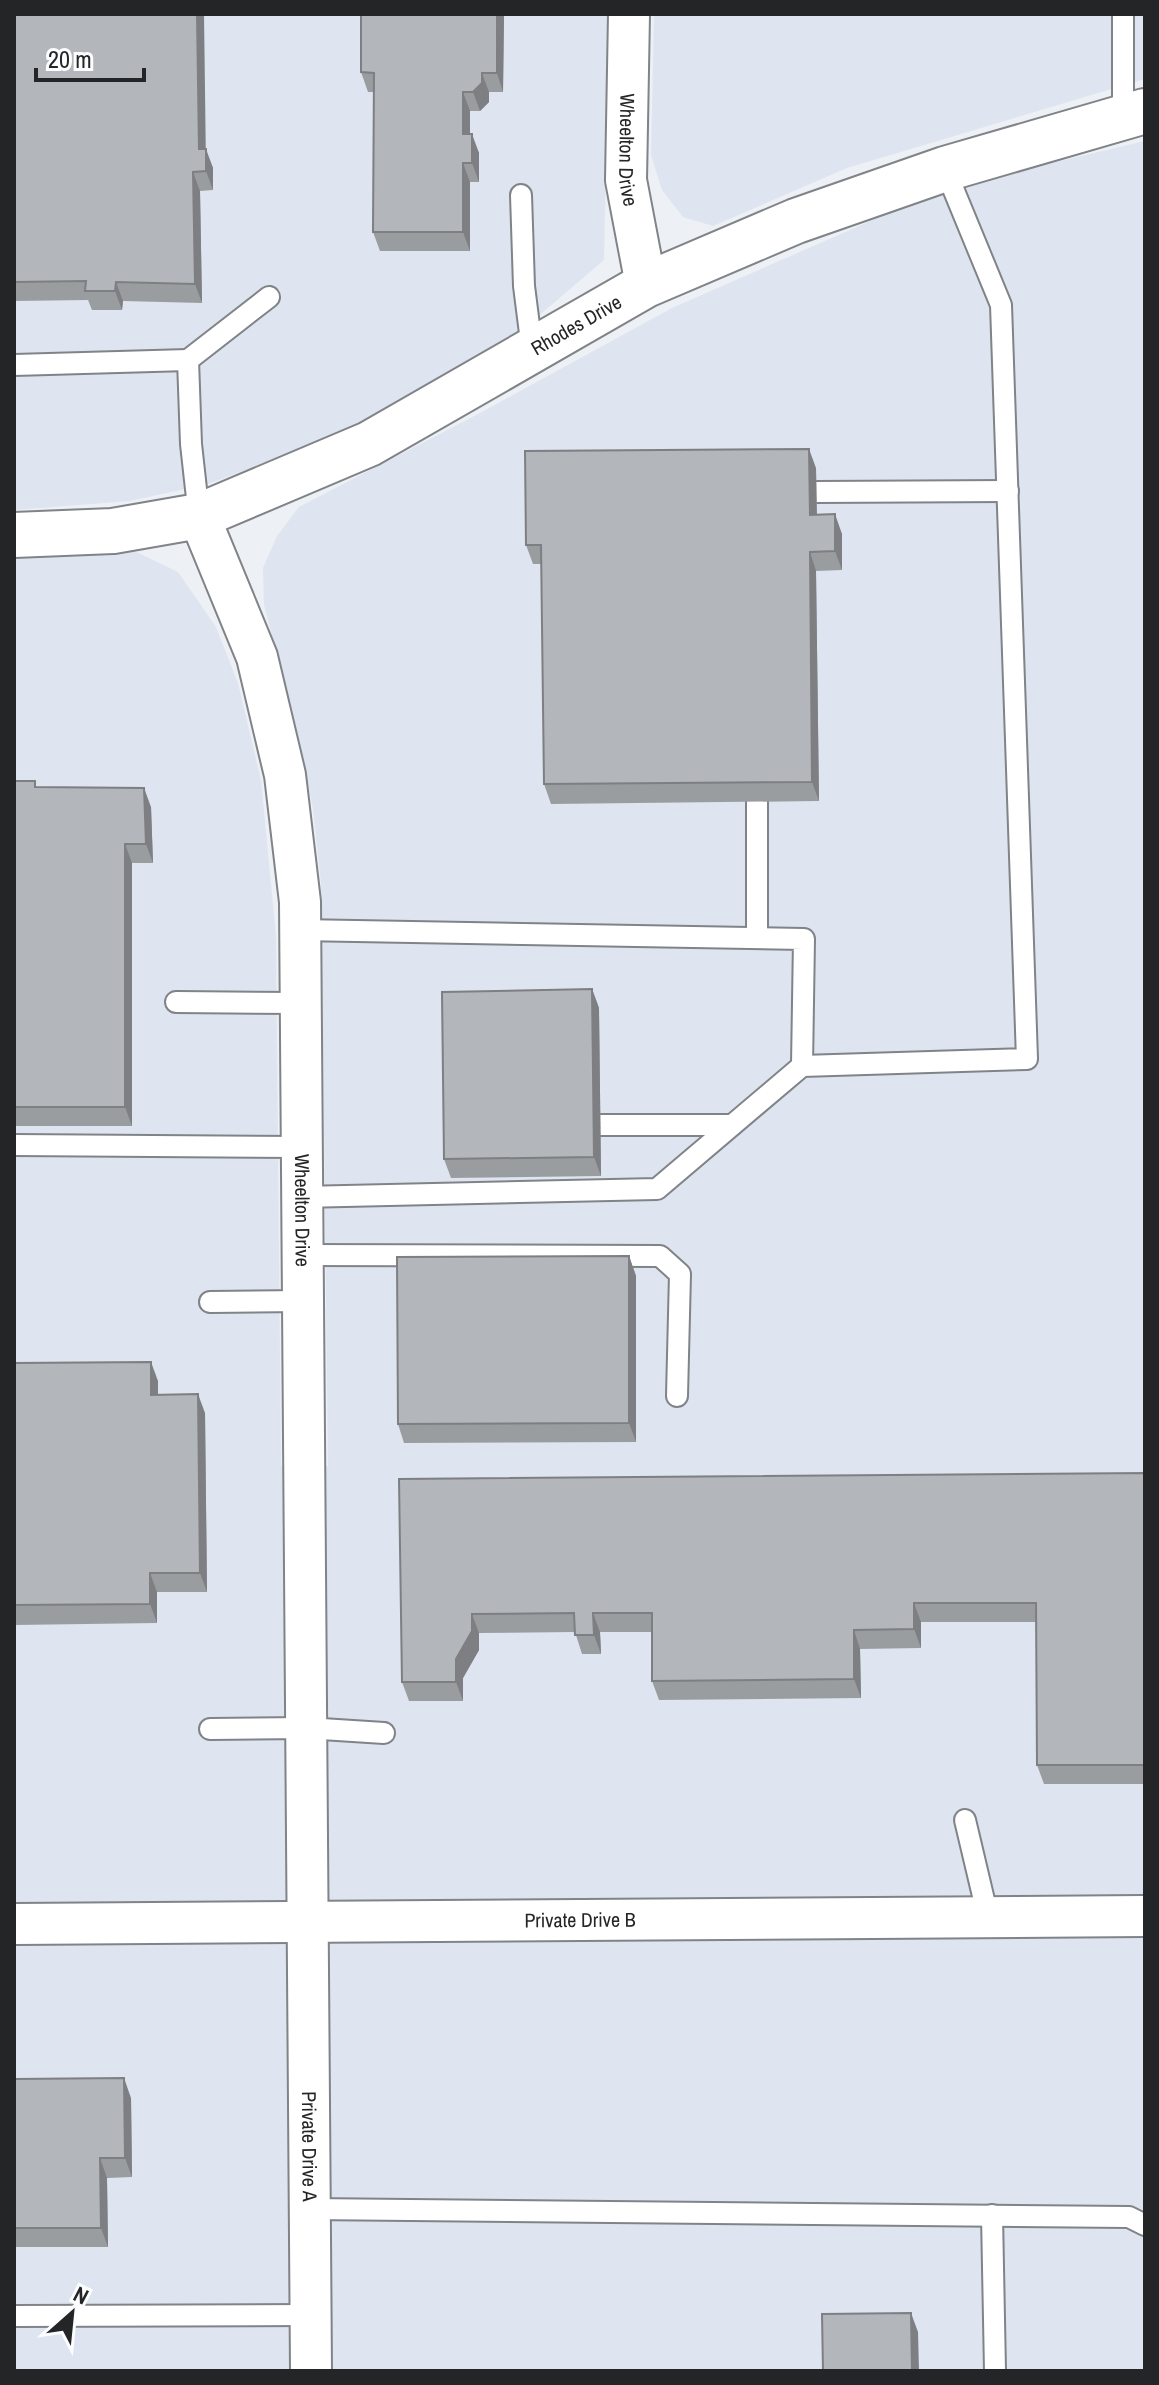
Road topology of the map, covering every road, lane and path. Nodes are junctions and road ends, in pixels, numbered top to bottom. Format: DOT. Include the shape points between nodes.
graph roads {
  1 [pos="629,14"];
  2 [pos="1123,14"];
  3 [pos="1134,114"];
  4 [pos="945,169"];
  5 [pos="521,195"];
  6 [pos="646,285"];
  7 [pos="269,297"];
  8 [pos="532,349"];
  9 [pos="188,360"];
  10 [pos="14,365"];
  11 [pos="1008,491"];
  12 [pos="816,492"];
  13 [pos="199,516"];
  14 [pos="14,535"];
  15 [pos="757,802"];
  16 [pos="299,930"];
  17 [pos="757,938"];
  18 [pos="176,1002"];
  19 [pos="300,1003"];
  20 [pos="802,1066"];
  21 [pos="600,1125"];
  22 [pos="732,1125"];
  23 [pos="14,1145"];
  24 [pos="301,1147"];
  25 [pos="301,1197"];
  26 [pos="302,1255"];
  27 [pos="302,1301"];
  28 [pos="210,1302"];
  29 [pos="677,1396"];
  30 [pos="306,1728"];
  31 [pos="210,1729"];
  32 [pos="384,1733"];
  33 [pos="965,1820"];
  34 [pos="1145,1916"];
  35 [pos="988,1917"];
  36 [pos="307,1922"];
  37 [pos="14,1924"];
  38 [pos="309,2209"];
  39 [pos="992,2215"];
  40 [pos="1145,2225"];
  41 [pos="310,2315"];
  42 [pos="14,2316"];
  43 [pos="311,2371"];
  44 [pos="995,2371"];
  1 -- 6 [label="street, Wheelton Drive" via="626,180"];
  2 -- 3 [label="lane"];
  3 -- 4 [label="street, Rhodes Drive"];
  4 -- 6 [label="street, Rhodes Drive" via="796,221"];
  4 -- 11 [label="lane" via="1001,305"];
  5 -- 8 [label="lane"];
  6 -- 8 [label="street, Rhodes Drive"];
  7 -- 9 [label="lane"];
  8 -- 13 [label="street, Rhodes Drive" via="369,444"];
  9 -- 10 [label="lane"];
  9 -- 13 [label="lane"];
  11 -- 12 [label="lane"];
  11 -- 20 [label="lane" via="1027,1059"];
  13 -- 14 [label="street, Rhodes Drive" via="113,531"];
  13 -- 16 [label="street, Wheelton Drive" via="260,671 285,775"];
  15 -- 17 [label="lane"];
  16 -- 17 [label="lane"];
  16 -- 19 [label="street, Wheelton Drive"];
  17 -- 20 [label="lane" via="804,939"];
  18 -- 19 [label="lane"];
  19 -- 24 [label="street, Wheelton Drive"];
  20 -- 22 [label="lane"];
  21 -- 22 [label="lane"];
  22 -- 25 [label="lane" via="657,1189"];
  23 -- 24 [label="lane"];
  24 -- 25 [label="street, Wheelton Drive"];
  25 -- 26 [label="street, Wheelton Drive"];
  26 -- 27 [label="street, Wheelton Drive"];
  26 -- 29 [label="lane" via="660,1256 680,1274"];
  27 -- 28 [label="lane"];
  27 -- 30 [label="street, Wheelton Drive"];
  30 -- 31 [label="lane"];
  30 -- 32 [label="lane"];
  30 -- 36 [label="street, Wheelton Drive"];
  33 -- 35 [label="lane"];
  34 -- 35 [label="street, Private Drive B"];
  35 -- 36 [label="street, Private Drive B"];
  36 -- 37 [label="street, Private Drive B"];
  36 -- 38 [label="street, Private Drive A"];
  38 -- 39 [label="lane"];
  38 -- 41 [label="street, Private Drive A"];
  39 -- 40 [label="lane" via="1129,2217"];
  39 -- 44 [label="lane"];
  41 -- 42 [label="lane"];
  41 -- 43 [label="street, Private Drive A"];
}
